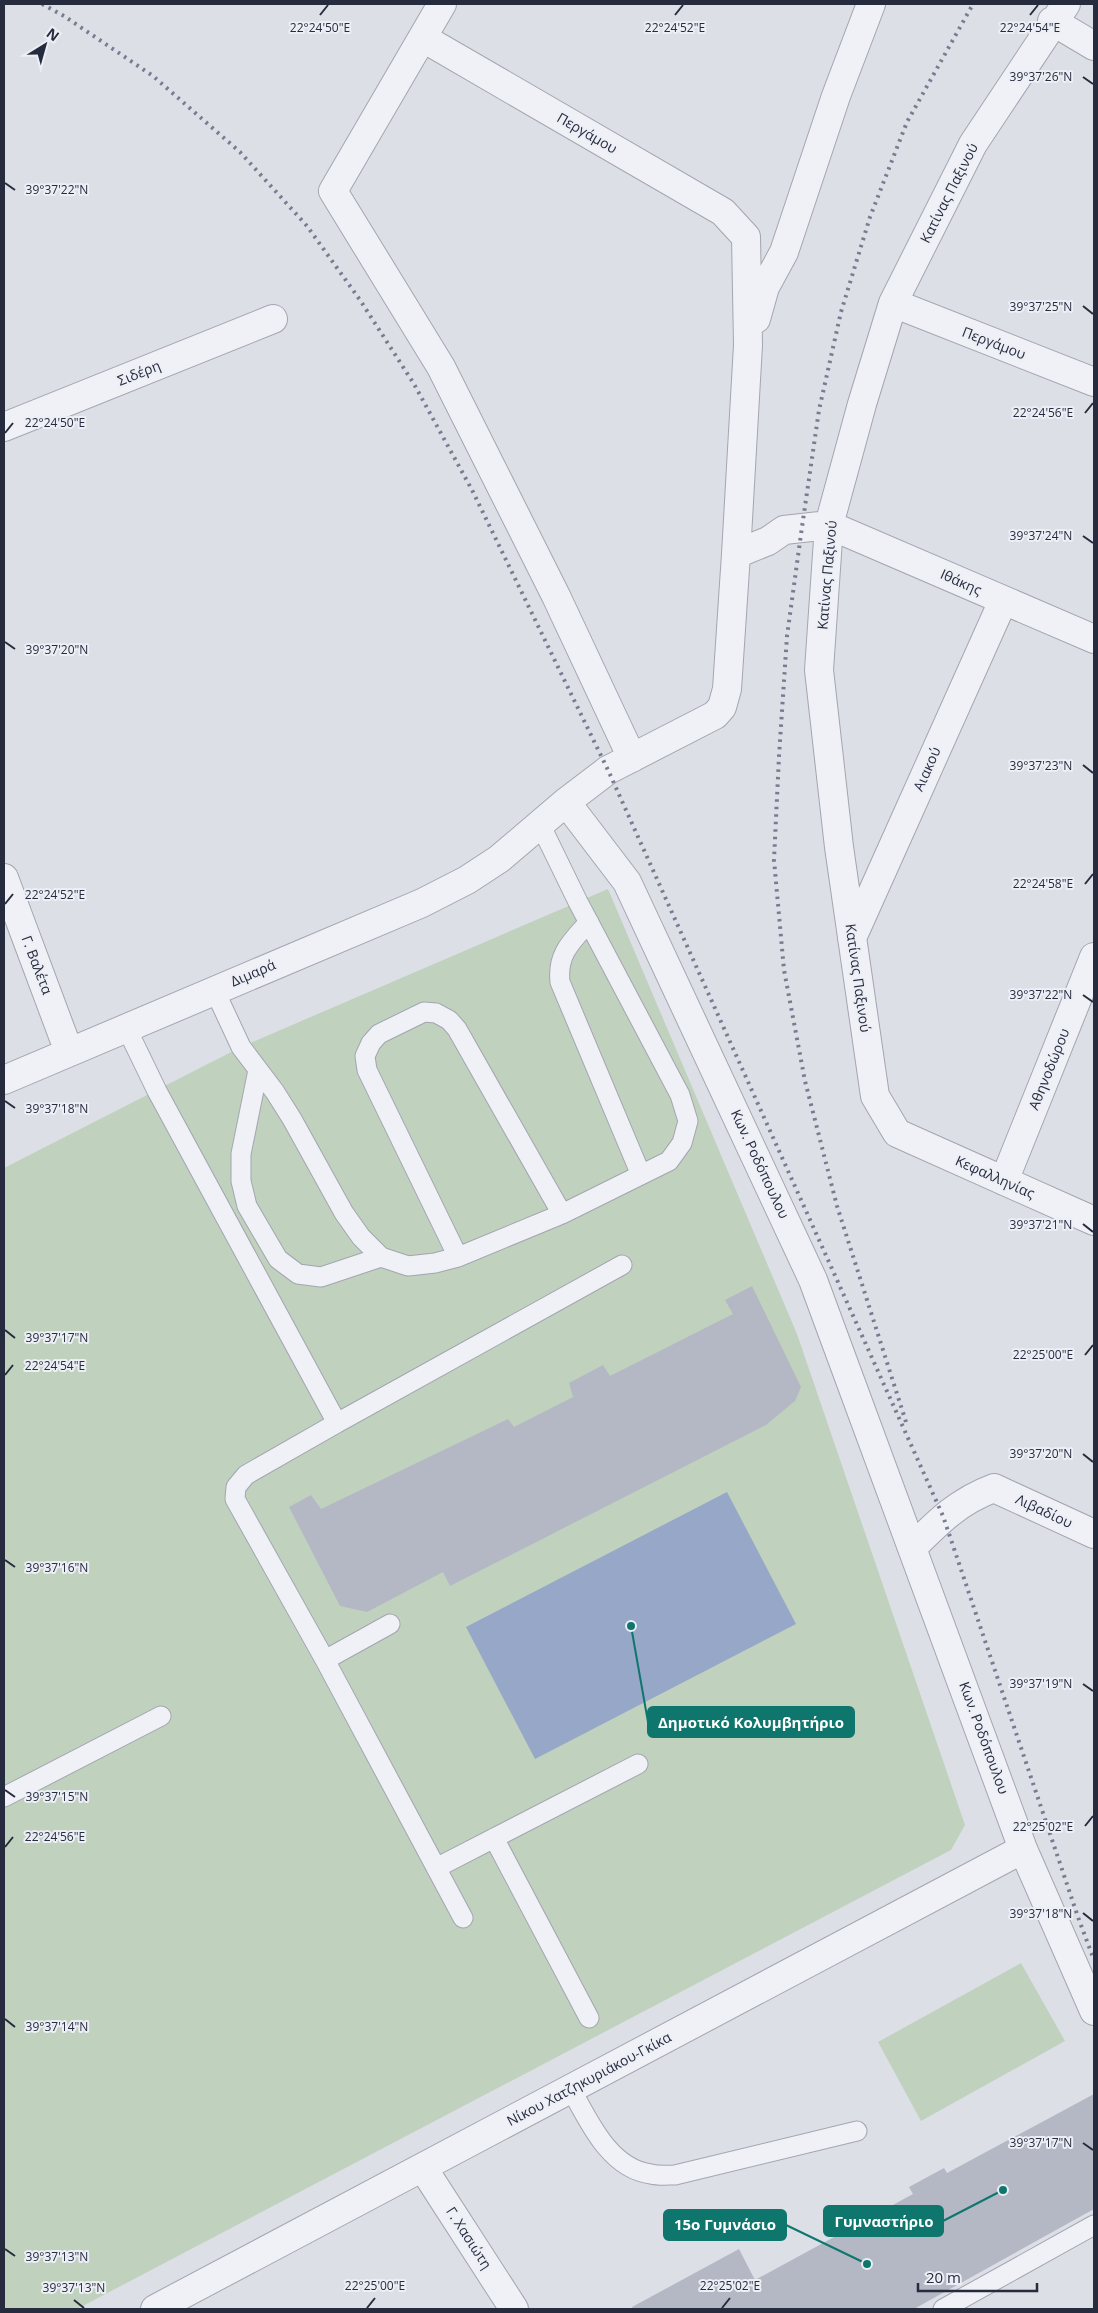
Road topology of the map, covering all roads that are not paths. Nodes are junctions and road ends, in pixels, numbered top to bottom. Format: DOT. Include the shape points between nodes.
graph roads {
  1 [pos="442,4"];
  2 [pos="871,4"];
  3 [pos="1059,12"];
  4 [pos="423,38"];
  5 [pos="1094,46"];
  6 [pos="894,303"];
  7 [pos="274,318"];
  8 [pos="748,346"];
  9 [pos="1094,382"];
  10 [pos="4,427"];
  11 [pos="829,525"];
  12 [pos="736,554"];
  13 [pos="1003,600"];
  14 [pos="1094,638"];
  15 [pos="632,758"];
  16 [pos="566,802"];
  17 [pos="540,824"];
  18 [pos="4,878"];
  19 [pos="589,922"];
  20 [pos="852,938"];
  21 [pos="1094,957"];
  22 [pos="214,990"];
  23 [pos="126,1027"];
  24 [pos="69,1052"];
  25 [pos="258,1070"];
  26 [pos="4,1080"];
  27 [pos="897,1133"];
  28 [pos="641,1176"];
  29 [pos="1004,1181"];
  30 [pos="562,1214"];
  31 [pos="1094,1221"];
  32 [pos="381,1257"];
  33 [pos="458,1257"];
  34 [pos="622,1265"];
  35 [pos="337,1423"];
  36 [pos="1094,1534"];
  37 [pos="913,1547"];
  38 [pos="390,1624"];
  39 [pos="324,1660"];
  40 [pos="161,1716"];
  41 [pos="638,1764"];
  42 [pos="4,1797"];
  43 [pos="494,1838"];
  44 [pos="1024,1849"];
  45 [pos="436,1868"];
  46 [pos="463,1918"];
  47 [pos="1091,1992"];
  48 [pos="589,2018"];
  49 [pos="571,2089"];
  50 [pos="857,2131"];
  51 [pos="423,2168"];
  52 [pos="1094,2225"];
  53 [pos="155,2309"];
  54 [pos="514,2309"];
  55 [pos="943,2309"];
  1 -- 4 [label="street"];
  2 -- 8 [label="street" via="836,96 784,252 765,287"];
  3 -- 5 [label="street"];
  3 -- 6 [label="street, Κατίνας Παξινού" via="974,144"];
  4 -- 8 [label="street, Περγάμου" via="723,212 746,237"];
  4 -- 15 [label="street" via="333,191 441,367"];
  6 -- 9 [label="street, Περγάμου"];
  6 -- 11 [label="street, Κατίνας Παξινού"];
  7 -- 10 [label="street, Σιδέρη"];
  8 -- 12 [label="street"];
  11 -- 12 [label="street" via="784,530 768,541"];
  11 -- 13 [label="street, Ιθάκης"];
  11 -- 20 [label="street, Κατίνας Παξινού" via="819,670"];
  12 -- 15 [label="street, Διμαρά" via="727,688 722,706 708,719"];
  13 -- 14 [label="street, Ιθάκης"];
  13 -- 20 [label="street, Αιακού"];
  15 -- 16 [label="street, Διμαρά" via="608,770"];
  16 -- 17 [label="street, Διμαρά"];
  16 -- 37 [label="street, Κων. Ροδόπουλου" via="627,882 770,1184 813,1280"];
  17 -- 19 [label="lane"];
  17 -- 22 [label="street, Διμαρά" via="467,880 422,903"];
  18 -- 24 [label="street, Γ. Βαλέτα"];
  19 -- 28 [label="lane" via="563,954 558,967 560,982"];
  19 -- 28 [label="lane" via="680,1095 688,1121 682,1143 669,1161"];
  20 -- 27 [label="street, Κατίνας Παξινού" via="875,1096"];
  21 -- 29 [label="street, Αθηνοδώρου"];
  22 -- 23 [label="street, Διμαρά"];
  22 -- 25 [label="lane" via="241,1047"];
  23 -- 24 [label="street, Διμαρά"];
  23 -- 35 [label="lane" via="157,1091"];
  24 -- 26 [label="street, Διμαρά"];
  25 -- 32 [label="lane" via="292,1119 344,1213"];
  25 -- 32 [label="lane" via="241,1154 241,1181 247,1206 278,1259 298,1274 321,1277"];
  27 -- 29 [label="street, Κεφαλληνίας"];
  28 -- 30 [label="lane"];
  29 -- 31 [label="street, Κεφαλληνίας"];
  30 -- 33 [label="lane"];
  30 -- 33 [label="lane" via="457,1029 436,1013 424,1012 378,1034 370,1043 366,1056 367,1070"];
  32 -- 33 [label="lane" via="408,1266"];
  34 -- 35 [label="lane"];
  35 -- 39 [label="lane" via="246,1476 236,1487 235,1499"];
  36 -- 37 [label="street, Λιβαδίου" via="994,1488 972,1496 943,1516"];
  37 -- 44 [label="street, Κων. Ροδόπουλου"];
  38 -- 39 [label="lane"];
  39 -- 45 [label="lane"];
  40 -- 42 [label="lane"];
  41 -- 43 [label="lane"];
  43 -- 45 [label="lane"];
  43 -- 48 [label="lane"];
  44 -- 47 [label="street, Κων. Ροδόπουλου"];
  44 -- 49 [label="street, Νίκου Χατζηκυριάκου-Γκίκα"];
  45 -- 46 [label="lane"];
  49 -- 50 [label="lane" via="608,2149 626,2166 650,2174 675,2174"];
  49 -- 51 [label="street, Νίκου Χατζηκυριάκου-Γκίκα"];
  51 -- 53 [label="street, Νίκου Χατζηκυριάκου-Γκίκα"];
  51 -- 54 [label="street, Γ. Χασιώτη"];
  52 -- 55 [label="lane"];
}
